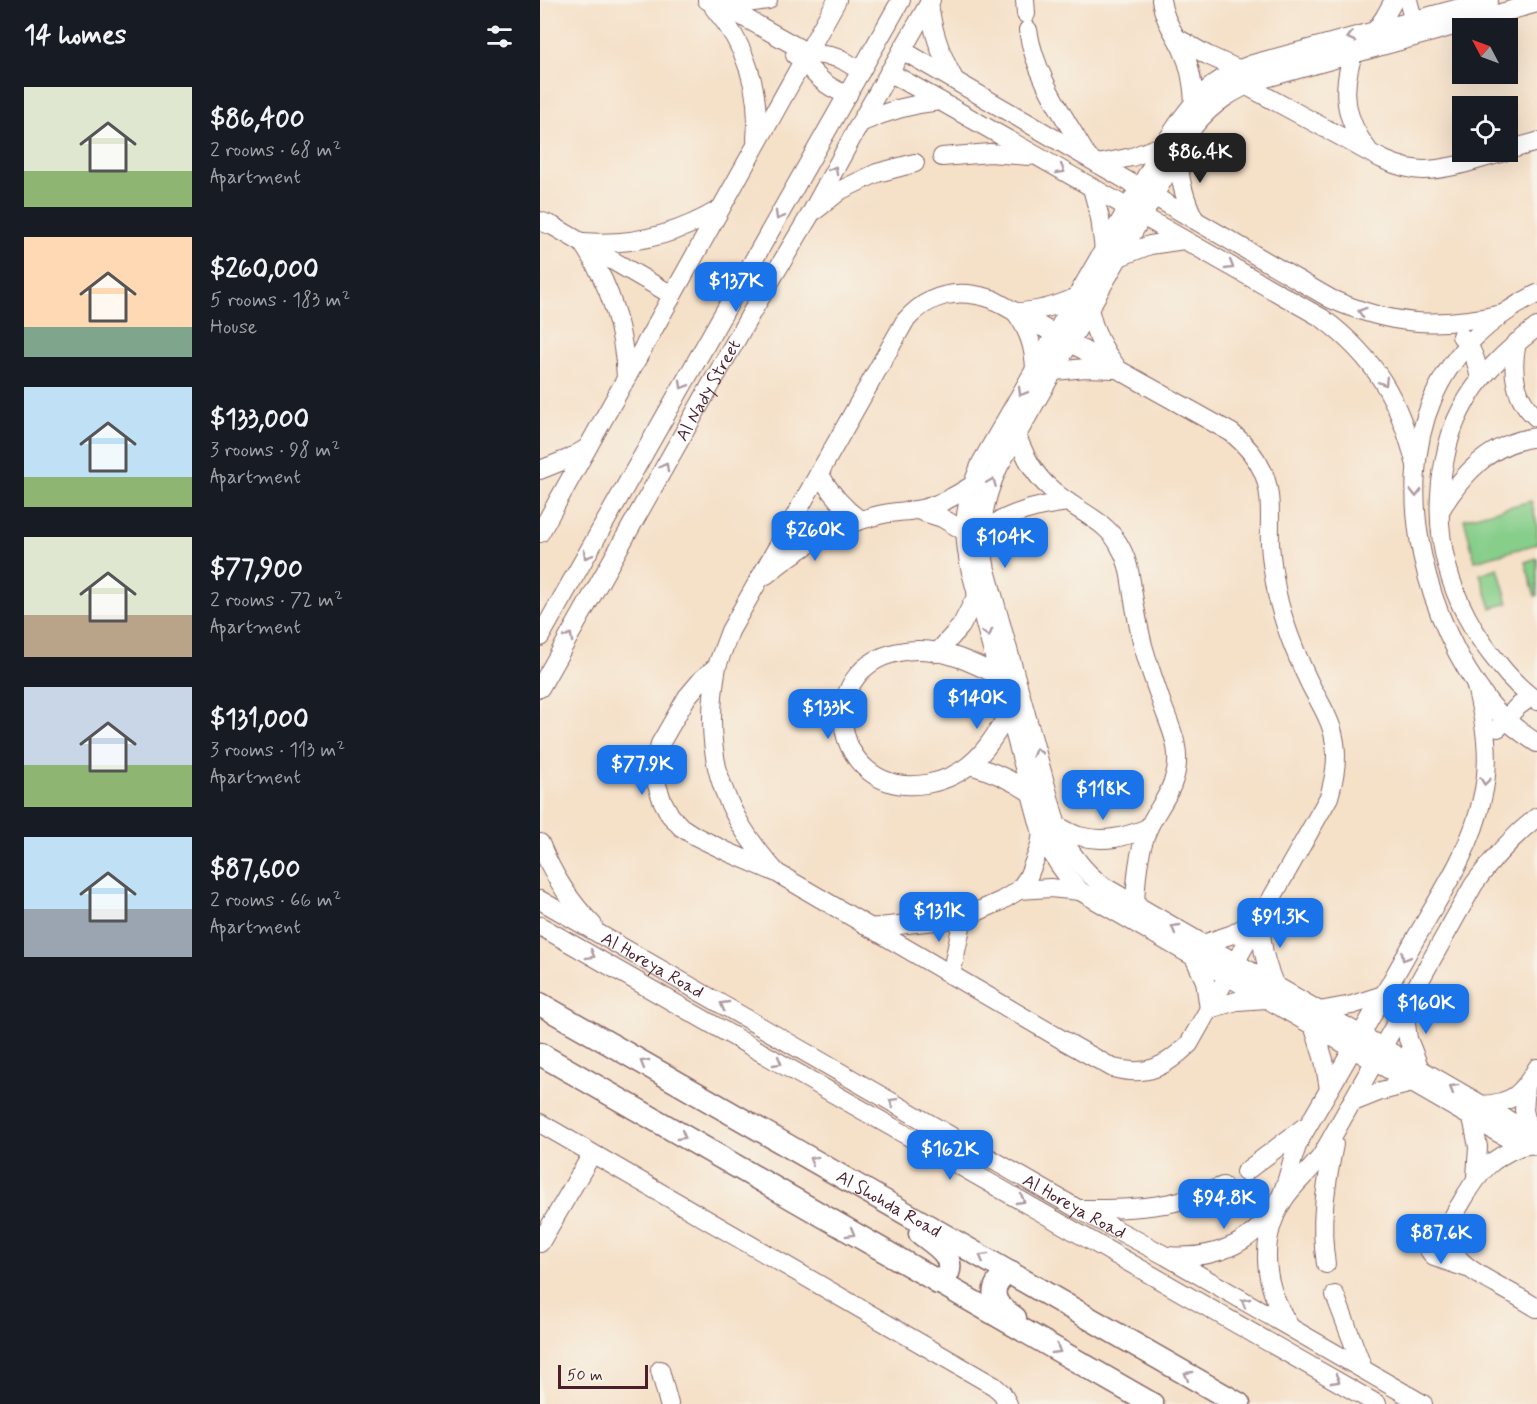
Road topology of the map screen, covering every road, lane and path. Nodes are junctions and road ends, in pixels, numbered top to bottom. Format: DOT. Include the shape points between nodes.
graph roads {
  1 [pos="708,0"];
  2 [pos="768,0"];
  3 [pos="837,0"];
  4 [pos="901,0"];
  5 [pos="1161,0"];
  6 [pos="1394,0"];
  7 [pos="1408,0"];
  8 [pos="1437,0"];
  9 [pos="1489,0"];
  10 [pos="930,1"];
  11 [pos="1537,3"];
  12 [pos="1455,9"];
  13 [pos="1026,15"];
  14 [pos="1415,28"];
  15 [pos="1375,31"];
  16 [pos="1177,38"];
  17 [pos="902,50"];
  18 [pos="1353,54"];
  19 [pos="806,56"];
  20 [pos="861,71"];
  21 [pos="889,72"];
  22 [pos="1242,77"];
  23 [pos="955,81"];
  24 [pos="848,95"];
  25 [pos="940,101"];
  26 [pos="1194,102"];
  27 [pos="860,123"];
  28 [pos="1537,142"];
  29 [pos="755,147"];
  30 [pos="1518,148"];
  31 [pos="1171,149"];
  32 [pos="1369,151"];
  33 [pos="942,157"];
  34 [pos="1039,158"];
  35 [pos="1093,161"];
  36 [pos="1465,162"];
  37 [pos="915,163"];
  38 [pos="1092,188"];
  39 [pos="1147,192"];
  40 [pos="721,208"];
  41 [pos="1135,212"];
  42 [pos="810,215"];
  43 [pos="1195,220"];
  44 [pos="540,221"];
  45 [pos="1184,240"];
  46 [pos="581,242"];
  47 [pos="1111,254"];
  48 [pos="1537,294"];
  49 [pos="672,295"];
  50 [pos="732,299"];
  51 [pos="1083,303"];
  52 [pos="753,310"];
  53 [pos="1015,312"];
  54 [pos="1503,314"];
  55 [pos="1446,323"];
  56 [pos="1537,327"];
  57 [pos="715,328"];
  58 [pos="1063,338"];
  59 [pos="737,339"];
  60 [pos="1517,342"];
  61 [pos="1468,344"];
  62 [pos="1035,369"];
  63 [pos="1119,370"];
  64 [pos="1054,371"];
  65 [pos="626,380"];
  66 [pos="1480,380"];
  67 [pos="1398,408"];
  68 [pos="1461,410"];
  69 [pos="1426,416"];
  70 [pos="1537,418"];
  71 [pos="1017,436"];
  72 [pos="1537,437"];
  73 [pos="587,448"];
  74 [pos="1416,465"];
  75 [pos="540,470"];
  76 [pos="819,473"];
  77 [pos="971,486"];
  78 [pos="1068,502"];
  79 [pos="917,510"];
  80 [pos="1439,512"];
  81 [pos="860,520"];
  82 [pos="973,531"];
  83 [pos="540,532"];
  84 [pos="757,582"];
  85 [pos="977,595"];
  86 [pos="540,638"];
  87 [pos="937,652"];
  88 [pos="717,666"];
  89 [pos="999,676"];
  90 [pos="1475,682"];
  91 [pos="540,688"];
  92 [pos="1534,699"];
  93 [pos="1009,712"];
  94 [pos="1505,719"];
  95 [pos="1537,743"];
  96 [pos="1487,746"];
  97 [pos="970,765"];
  98 [pos="1031,793"];
  99 [pos="1537,817"];
  100 [pos="1148,828"];
  101 [pos="1050,830"];
  102 [pos="540,843"];
  103 [pos="777,873"];
  104 [pos="1019,890"];
  105 [pos="1080,891"];
  106 [pos="540,900"];
  107 [pos="1135,905"];
  108 [pos="1261,917"];
  109 [pos="963,918"];
  110 [pos="540,926"];
  111 [pos="870,928"];
  112 [pos="607,939"];
  113 [pos="1198,950"];
  114 [pos="1231,969"];
  115 [pos="951,975"];
  116 [pos="1271,992"];
  117 [pos="1383,995"];
  118 [pos="540,1004"];
  119 [pos="1404,1008"];
  120 [pos="1209,1009"];
  121 [pos="1316,1018"];
  122 [pos="1357,1042"];
  123 [pos="540,1054"];
  124 [pos="1378,1054"];
  125 [pos="1537,1068"];
  126 [pos="1416,1076"];
  127 [pos="1526,1087"];
  128 [pos="1329,1089"];
  129 [pos="1351,1103"];
  130 [pos="1477,1111"];
  131 [pos="540,1124"];
  132 [pos="1309,1124"];
  133 [pos="1337,1128"];
  134 [pos="1530,1142"];
  135 [pos="592,1154"];
  136 [pos="1245,1172"];
  137 [pos="1476,1177"];
  138 [pos="1223,1186"];
  139 [pos="900,1209"];
  140 [pos="1078,1209"];
  141 [pos="1138,1241"];
  142 [pos="540,1243"];
  143 [pos="1166,1256"];
  144 [pos="1126,1261"];
  145 [pos="1326,1263"];
  146 [pos="1011,1273"];
  147 [pos="938,1283"];
  148 [pos="1335,1294"];
  149 [pos="1537,1308"];
  150 [pos="1291,1328"];
  151 [pos="1034,1336"];
  152 [pos="1321,1345"];
  153 [pos="1310,1365"];
  154 [pos="1363,1369"];
  155 [pos="660,1370"];
  156 [pos="669,1404"];
  157 [pos="1008,1404"];
  158 [pos="1152,1404"];
  159 [pos="1239,1404"];
  160 [pos="1377,1404"];
  161 [pos="1424,1404"];
  1 -- 2 [label="street"];
  1 -- 19 [label="street"];
  1 -- 29 [label="street" via="736,39 751,73 757,110"];
  3 -- 19 [label="street"];
  4 -- 20 [label="street, Al Nady Street"];
  5 -- 16 [label="street" via="1164,15"];
  6 -- 15 [label="street"];
  7 -- 14 [label="street"];
  8 -- 12 [label="street"];
  9 -- 12 [label="street"];
  10 -- 17 [label="street, Al Nady Street"];
  10 -- 23 [label="street" via="937,43"];
  11 -- 14 [label="street"];
  12 -- 14 [label="street"];
  13 -- 35 [label="street" via="1035,60 1044,81"];
  14 -- 15 [label="street"];
  14 -- 18 [label="street"];
  15 -- 22 [label="street, one-way" via="1253,64"];
  16 -- 22 [label="street"];
  16 -- 26 [label="street" via="1190,69"];
  17 -- 21 [label="street, Al Nady Street"];
  17 -- 23 [label="street"];
  18 -- 22 [label="street" via="1262,79"];
  18 -- 32 [label="street" via="1345,88 1346,105 1354,130"];
  19 -- 20 [label="street" via="830,56"];
  19 -- 24 [label="street" via="810,69 827,85"];
  19 -- 29 [label="street"];
  20 -- 24 [label="street, Al Nady Street"];
  21 -- 25 [label="street"];
  21 -- 27 [label="street, Al Nady Street"];
  22 -- 26 [label="street" via="1215,83"];
  22 -- 31 [label="street"];
  22 -- 32 [label="street"];
  23 -- 35 [label="street"];
  24 -- 50 [label="street, Al Nady Street, one-way"];
  25 -- 27 [label="street" via="899,107"];
  25 -- 34 [label="street"];
  26 -- 31 [label="street" via="1182,116"];
  42 -- 27 [label="street, Al Nady Street, one-way"];
  28 -- 30 [label="street"];
  29 -- 40 [label="street"];
  31 -- 35 [label="street"];
  31 -- 39 [label="street"];
  31 -- 43 [label="street"];
  32 -- 36 [label="street" via="1394,164 1420,170"];
  33 -- 34 [label="street" via="990,153"];
  34 -- 38 [label="street, one-way"];
  35 -- 39 [label="street"];
  37 -- 42 [label="street" via="877,173 841,190"];
  38 -- 41 [label="street"];
  38 -- 47 [label="street"];
  39 -- 41 [label="street"];
  39 -- 43 [label="street"];
  40 -- 46 [label="street" via="689,226 654,238 618,243"];
  40 -- 49 [label="street"];
  41 -- 45 [label="street"];
  41 -- 47 [label="street"];
  42 -- 52 [label="street, Al Nady Street"];
  55 -- 43 [label="street, one-way" via="1406,321 1349,307"];
  44 -- 46 [label="street"];
  45 -- 47 [label="street"];
  45 -- 67 [label="street, one-way" via="1338,330 1378,373"];
  46 -- 49 [label="street"];
  46 -- 65 [label="street" via="614,305"];
  47 -- 51 [label="street"];
  48 -- 54 [label="street"];
  49 -- 65 [label="street"];
  50 -- 52 [label="street" via="740,310"];
  50 -- 57 [label="street, Al Nady Street"];
  51 -- 53 [label="street"];
  51 -- 58 [label="street"];
  51 -- 63 [label="street" via="1099,342"];
  52 -- 59 [label="street, Al Nady Street"];
  53 -- 58 [label="street"];
  53 -- 62 [label="street" via="1031,338"];
  53 -- 76 [label="street" via="992,299 963,292 934,298 921,306 905,321"];
  54 -- 55 [label="street"];
  54 -- 61 [label="street"];
  55 -- 61 [label="street"];
  56 -- 60 [label="street"];
  57 -- 59 [label="street" via="728,329"];
  57 -- 86 [label="street, Al Nady Street, one-way"];
  58 -- 62 [label="street"];
  58 -- 63 [label="street"];
  58 -- 64 [label="street"];
  91 -- 59 [label="street, Al Nady Street, one-way"];
  60 -- 66 [label="street"];
  60 -- 70 [label="street" via="1517,389 1523,403"];
  61 -- 66 [label="street" via="1477,360"];
  61 -- 69 [label="street" via="1443,378"];
  62 -- 77 [label="street, one-way"];
  63 -- 64 [label="street"];
  63 -- 108 [label="street" via="1232,433 1255,456 1268,488 1272,560 1286,630 1333,733 1336,761 1329,796"];
  64 -- 71 [label="street"];
  65 -- 73 [label="street"];
  66 -- 68 [label="street"];
  67 -- 69 [label="street"];
  67 -- 74 [label="street"];
  68 -- 69 [label="street"];
  68 -- 80 [label="street" via="1448,445"];
  69 -- 74 [label="street"];
  71 -- 78 [label="street" via="1036,474"];
  82 -- 71 [label="street, one-way" via="990,486"];
  72 -- 80 [label="street" via="1500,448 1485,458 1458,482"];
  73 -- 75 [label="street"];
  73 -- 83 [label="street"];
  74 -- 90 [label="street, one-way" via="1416,512 1426,572 1441,618"];
  76 -- 81 [label="street" via="836,500"];
  76 -- 84 [label="street"];
  77 -- 79 [label="street" via="945,501"];
  77 -- 82 [label="street" via="966,508"];
  78 -- 82 [label="street" via="1023,510"];
  78 -- 100 [label="street" via="1104,526 1124,552 1144,648 1173,731 1176,773"];
  79 -- 81 [label="street"];
  79 -- 82 [label="street"];
  80 -- 92 [label="street" via="1451,582 1465,615 1506,673"];
  81 -- 84 [label="street" via="806,546"];
  82 -- 85 [label="street" via="966,552"];
  101 -- 82 [label="street, one-way" via="982,550"];
  84 -- 88 [label="street" via="730,631"];
  85 -- 87 [label="street" via="960,626"];
  85 -- 89 [label="street, one-way"];
  87 -- 89 [label="street"];
  87 -- 97 [label="street" via="900,652 866,667 848,690 843,727 858,760 882,779 919,785 955,775"];
  88 -- 103 [label="street" via="711,722 719,778 742,829"];
  88 -- 103 [label="street" via="687,697 660,744 657,785 670,815 681,827"];
  89 -- 93 [label="street"];
  90 -- 94 [label="street"];
  90 -- 96 [label="street"];
  92 -- 94 [label="street" via="1517,707"];
  93 -- 97 [label="street"];
  93 -- 98 [label="street"];
  94 -- 95 [label="street"];
  94 -- 96 [label="street"];
  96 -- 117 [label="street, one-way" via="1483,798 1468,844"];
  97 -- 98 [label="street" via="1002,775"];
  98 -- 101 [label="street"];
  99 -- 119 [label="street" via="1498,852 1474,884"];
  100 -- 101 [label="street" via="1126,837 1102,839"];
  100 -- 107 [label="street" via="1138,866"];
  101 -- 104 [label="street"];
  101 -- 105 [label="street" via="1055,859"];
  101 -- 107 [label="street" via="1085,871"];
  102 -- 112 [label="street" via="571,899"];
  103 -- 111 [label="street"];
  104 -- 105 [label="street"];
  104 -- 109 [label="street"];
  105 -- 113 [label="street"];
  106 -- 112 [label="street, Al Horeya Road"];
  113 -- 107 [label="street, one-way"];
  108 -- 113 [label="street"];
  108 -- 114 [label="street"];
  108 -- 116 [label="street" via="1260,935"];
  109 -- 111 [label="street"];
  109 -- 115 [label="street"];
  110 -- 144 [label="street, Al Horeya Road, one-way"];
  111 -- 115 [label="street"];
  140 -- 112 [label="street, Al Horeya Road, one-way"];
  113 -- 114 [label="street"];
  113 -- 120 [label="street"];
  114 -- 116 [label="street"];
  114 -- 120 [label="street"];
  115 -- 120 [label="street" via="1122,1070 1140,1072 1173,1060 1189,1044"];
  116 -- 120 [label="street"];
  116 -- 121 [label="street"];
  117 -- 121 [label="street"];
  117 -- 122 [label="street"];
  139 -- 118 [label="main road, Al Shohda Road, one-way"];
  119 -- 124 [label="street"];
  119 -- 126 [label="street"];
  121 -- 122 [label="street"];
  121 -- 128 [label="street"];
  122 -- 124 [label="street"];
  122 -- 128 [label="street"];
  123 -- 147 [label="main road, one-way"];
  124 -- 126 [label="street"];
  124 -- 129 [label="street"];
  125 -- 127 [label="street"];
  126 -- 129 [label="street"];
  126 -- 130 [label="street"];
  127 -- 130 [label="street" via="1506,1101"];
  127 -- 134 [label="street" via="1524,1110"];
  128 -- 132 [label="street"];
  129 -- 133 [label="street"];
  130 -- 134 [label="street"];
  130 -- 137 [label="street"];
  131 -- 135 [label="street"];
  132 -- 136 [label="street"];
  132 -- 143 [label="street" via="1294,1151 1280,1199 1256,1230 1240,1242 1205,1256"];
  133 -- 145 [label="street" via="1323,1210"];
  133 -- 150 [label="street" via="1316,1163 1282,1202 1269,1238 1268,1276"];
  134 -- 137 [label="street" via="1497,1159"];
  135 -- 142 [label="street"];
  135 -- 157 [label="street" via="994,1386"];
  137 -- 149 [label="street" via="1451,1221 1452,1248 1470,1269"];
  138 -- 140 [label="street" via="1168,1204"];
  146 -- 139 [label="main road, Al Shohda Road, one-way"];
  139 -- 147 [label="main road" via="906,1222 949,1261 949,1271"];
  140 -- 141 [label="street, Al Horeya Road"];
  141 -- 143 [label="street, Al Horeya Road"];
  141 -- 144 [label="street"];
  150 -- 143 [label="street, Al Horeya Road, one-way"];
  144 -- 153 [label="street, Al Horeya Road"];
  146 -- 151 [label="main road" via="999,1280 995,1298"];
  159 -- 146 [label="main road, Al Shohda Road, one-way"];
  147 -- 151 [label="main road"];
  148 -- 154 [label="street"];
  150 -- 152 [label="street, Al Horeya Road"];
  151 -- 158 [label="main road, one-way"];
  152 -- 153 [label="street"];
  152 -- 154 [label="street, Al Horeya Road"];
  153 -- 160 [label="street, Al Horeya Road, one-way"];
  154 -- 161 [label="street, Al Horeya Road"];
  155 -- 156 [label="street"];
}
